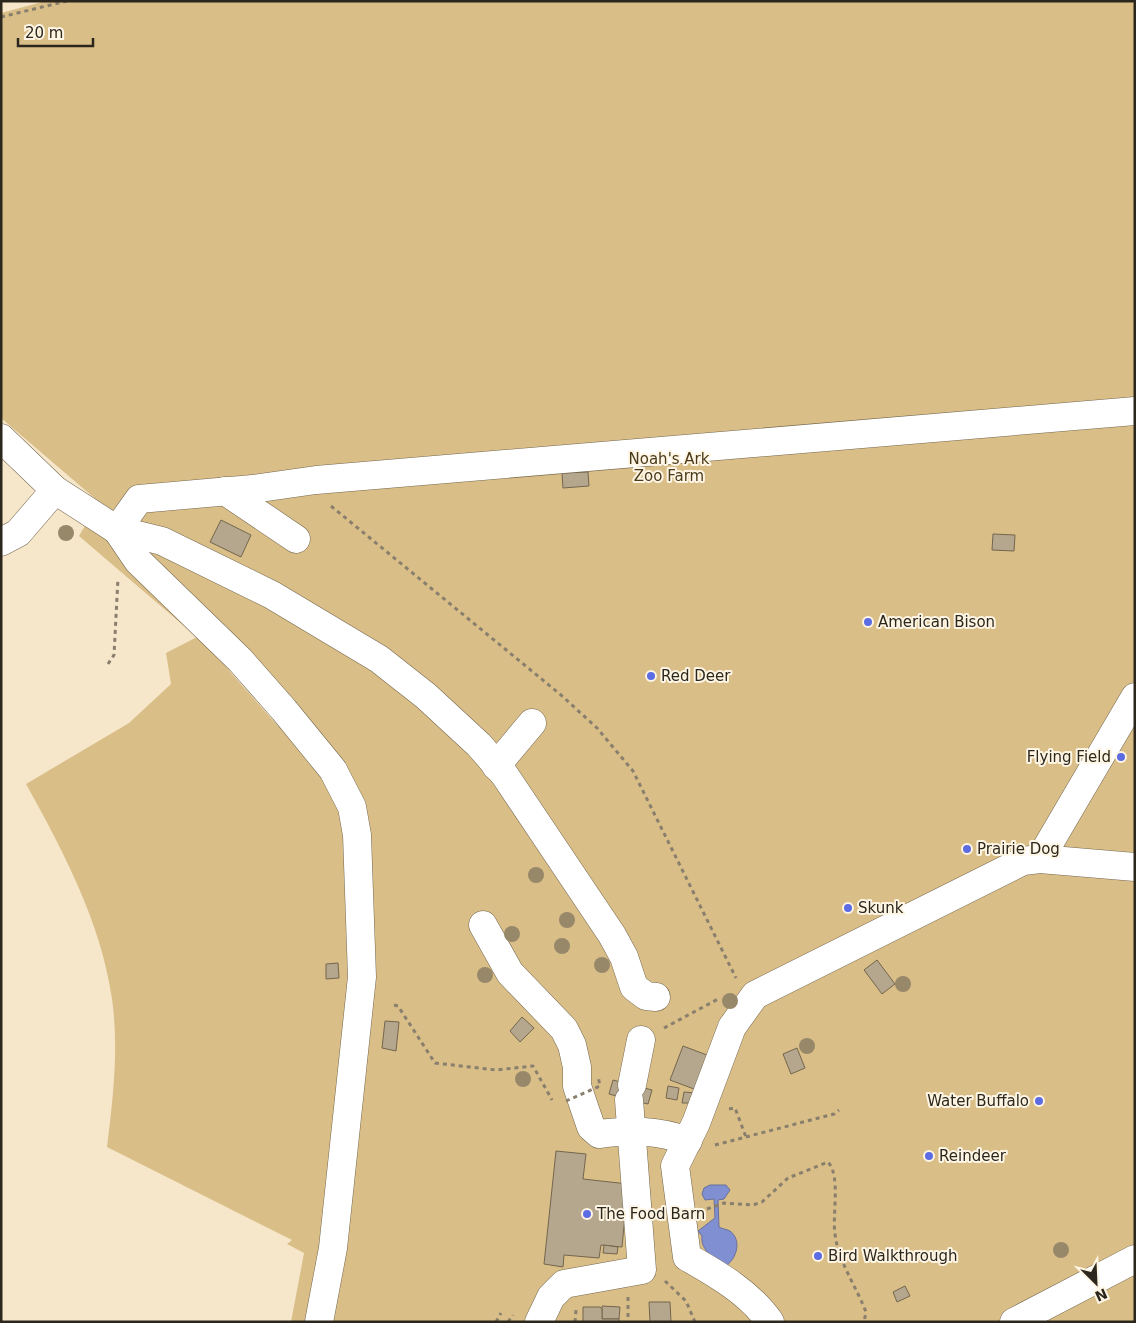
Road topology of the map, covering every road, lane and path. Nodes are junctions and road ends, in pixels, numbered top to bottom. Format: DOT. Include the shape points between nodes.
graph roads {
  1 [pos="67,1"];
  2 [pos="1,18"];
  3 [pos="1135,411"];
  4 [pos="1,438"];
  5 [pos="316,480"];
  6 [pos="55,490"];
  7 [pos="225,491"];
  8 [pos="121,536"];
  9 [pos="296,539"];
  10 [pos="1,542"];
  11 [pos="108,664"];
  12 [pos="1135,697"];
  13 [pos="532,723"];
  14 [pos="496,766"];
  15 [pos="1040,859"];
  16 [pos="1135,867"];
  17 [pos="483,924"];
  18 [pos="737,984"];
  19 [pos="656,997"];
  20 [pos="720,997"];
  21 [pos="394,1005"];
  22 [pos="642,1040"];
  23 [pos="598,1076"];
  24 [pos="570,1102"];
  25 [pos="554,1104"];
  26 [pos="839,1110"];
  27 [pos="632,1130"];
  28 [pos="688,1141"];
  29 [pos="711,1208"];
  30 [pos="1135,1259"];
  31 [pos="642,1270"];
  32 [pos="501,1314"];
  33 [pos="319,1322"];
  34 [pos="496,1322"];
  35 [pos="539,1322"];
  36 [pos="695,1322"];
  37 [pos="770,1322"];
  38 [pos="864,1322"];
  39 [pos="1014,1322"];
  1 -- 2 [label="path"];
  3 -- 5 [label="lane"];
  4 -- 6 [label="lane"];
  5 -- 7 [label="lane"];
  5 -- 18 [label="path" via="326,502 561,695 597,728 633,770"];
  6 -- 8 [label="lane"];
  6 -- 10 [label="lane" via="18,533"];
  7 -- 8 [label="lane" via="139,499"];
  7 -- 9 [label="lane"];
  8 -- 11 [label="path" via="114,655"];
  8 -- 14 [label="lane" via="162,541 327,626 379,659 426,696"];
  8 -- 33 [label="lane" via="138,561 240,660 284,710 333,770 352,807 357,835 362,977 333,1248"];
  12 -- 15 [label="lane"];
  13 -- 14 [label="lane"];
  14 -- 19 [label="lane" via="612,935 634,987 646,996"];
  15 -- 16 [label="lane"];
  15 -- 28 [label="lane" via="1023,861 755,995 732,1027"];
  17 -- 24 [label="lane" via="510,973 564,1029 572,1045 577,1086"];
  20 -- 22 [label="path"];
  21 -- 25 [label="path" via="398,1006 435,1063 496,1070 533,1066"];
  22 -- 27 [label="lane" via="631,1092"];
  23 -- 24 [label="path, bridge" via="600,1086"];
  24 -- 27 [label="lane" via="599,1134"];
  26 -- 28 [label="path" via="834,1114 706,1147"];
  27 -- 28 [label="lane" via="671,1135"];
  27 -- 31 [label="lane"];
  28 -- 37 [label="lane" via="675,1166 688,1257 738,1289"];
  29 -- 38 [label="path" via="730,1203 753,1205 762,1202 788,1178 828,1162 834,1173 834,1233 839,1254 866,1312"];
  30 -- 39 [label="lane"];
  31 -- 35 [label="lane" via="564,1284 551,1298"];
  31 -- 36 [label="path" via="674,1289 686,1301"];
  32 -- 34 [label="path"];
}
